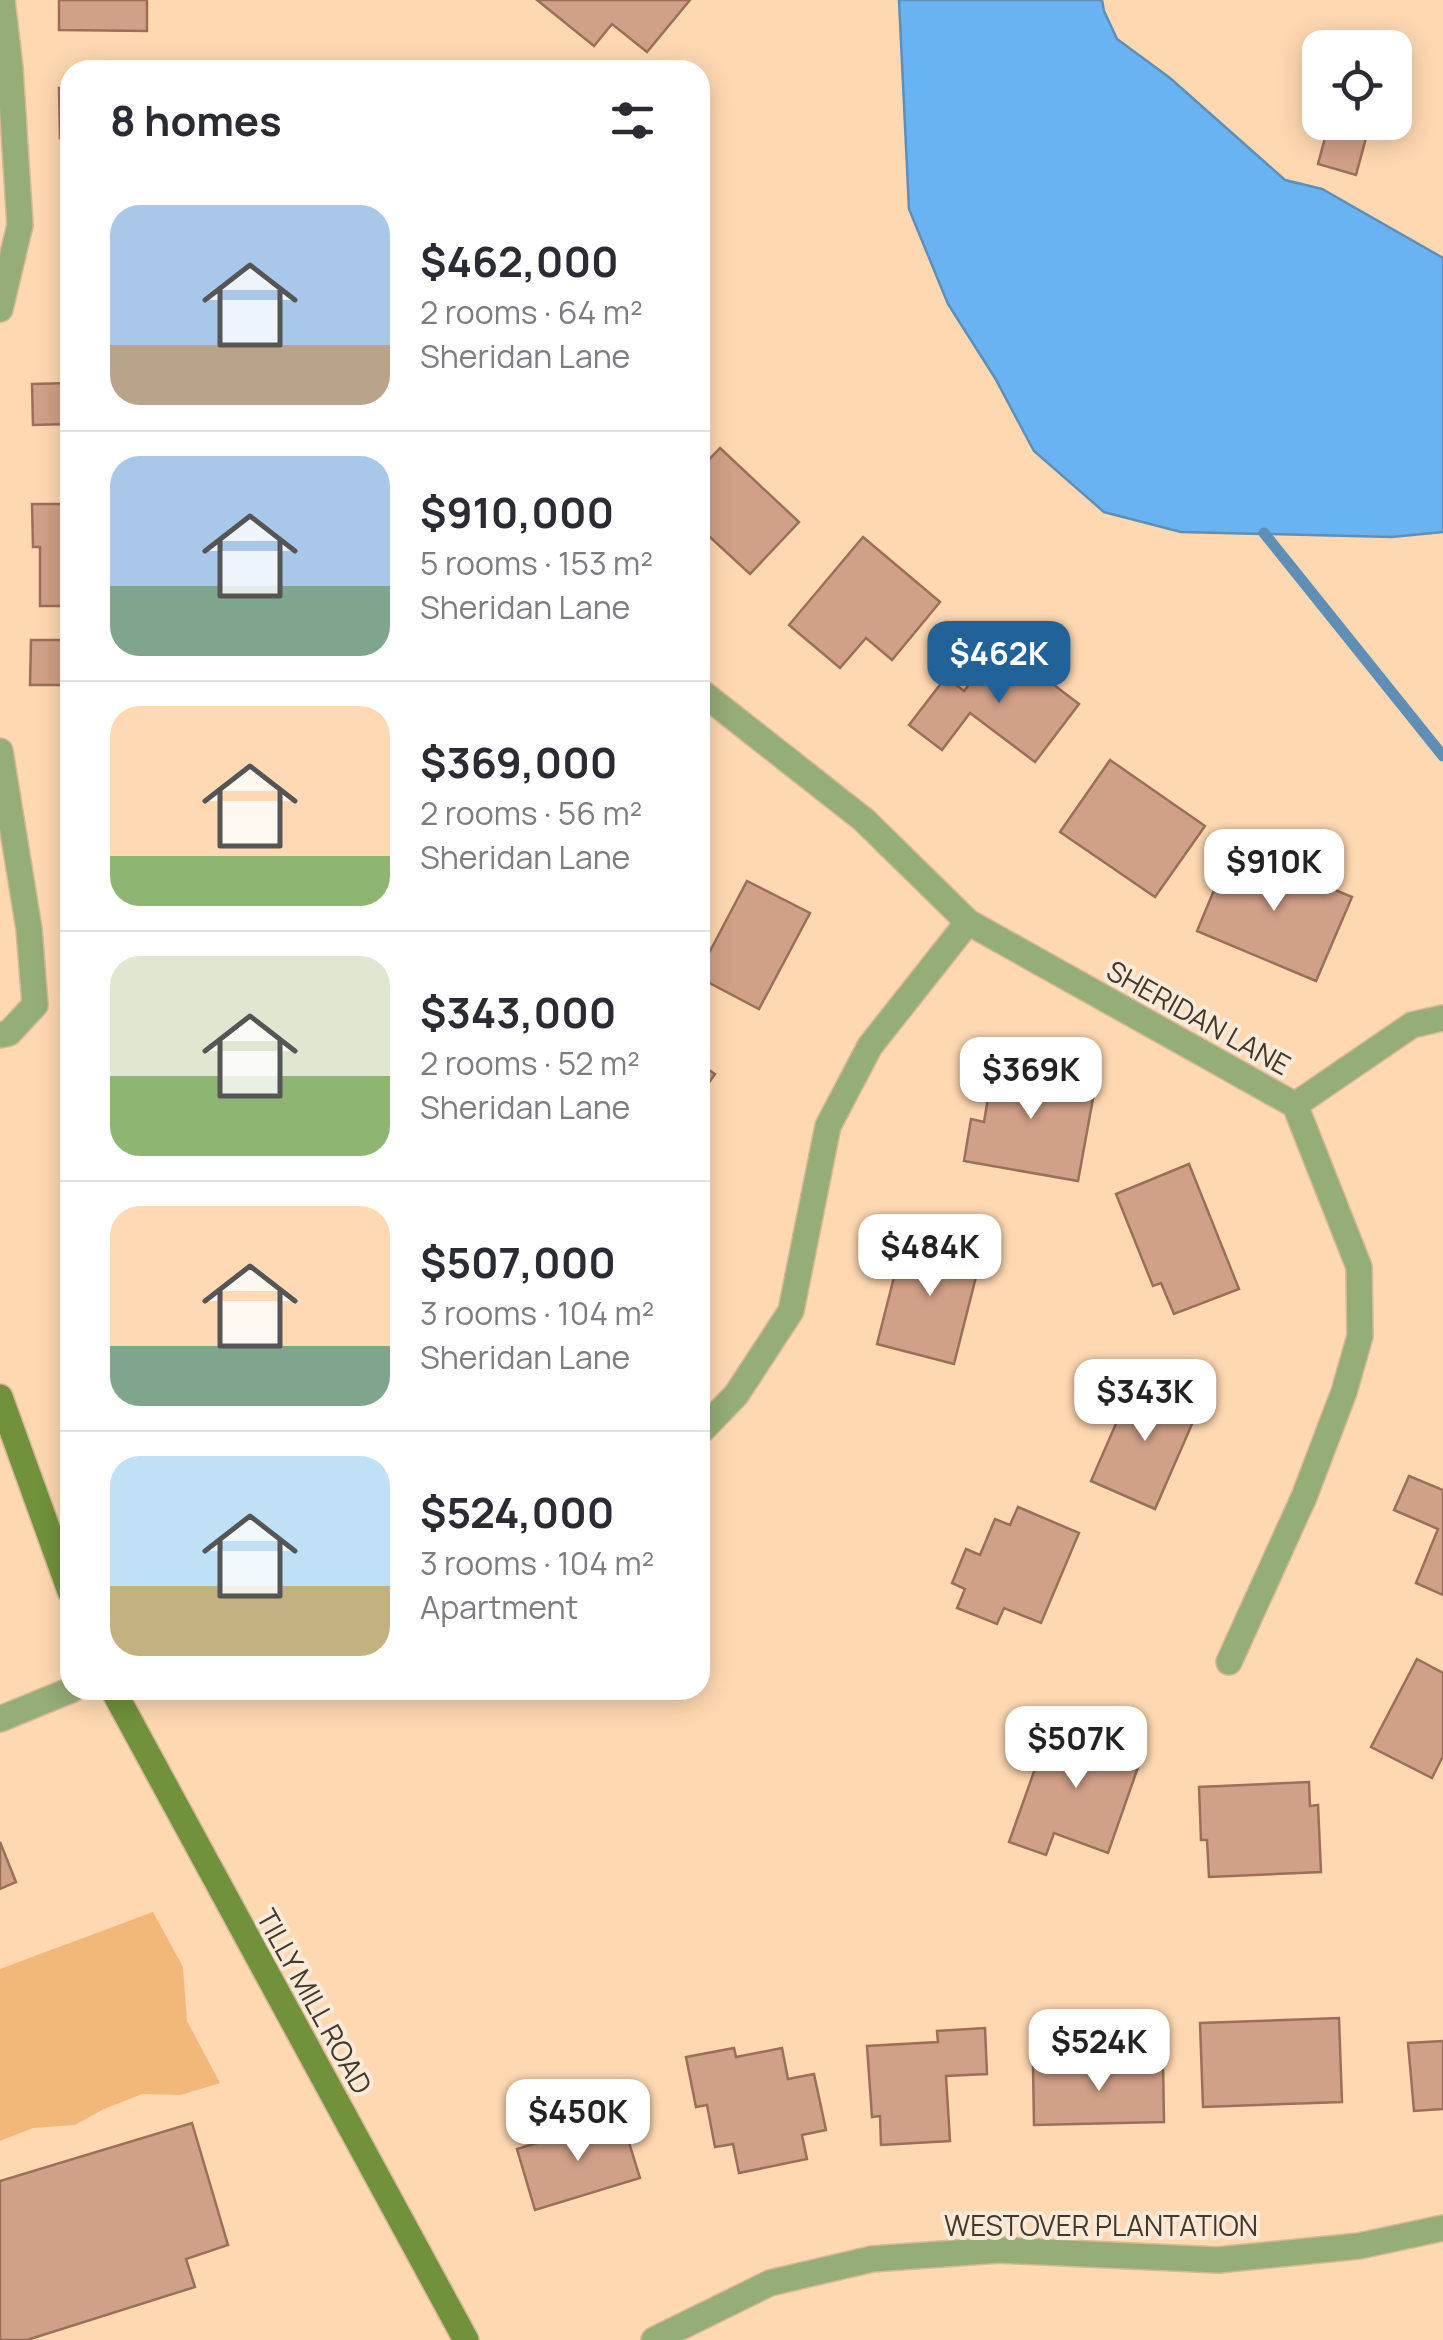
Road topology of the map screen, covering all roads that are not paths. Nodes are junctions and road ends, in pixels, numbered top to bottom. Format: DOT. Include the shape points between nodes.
graph roads {
  1 [pos="2,0"];
  2 [pos="0,309"];
  3 [pos="710,699"];
  4 [pos="0,751"];
  5 [pos="968,922"];
  6 [pos="1443,1018"];
  7 [pos="0,1035"];
  8 [pos="1295,1105"];
  9 [pos="0,1397"];
  10 [pos="710,1422"];
  11 [pos="60,1558"];
  12 [pos="1229,1662"];
  13 [pos="60,1694"];
  14 [pos="117,1700"];
  15 [pos="0,1719"];
  16 [pos="1443,2228"];
  17 [pos="466,2340"];
  18 [pos="654,2340"];
  1 -- 2 [label="street" via="20,225"];
  3 -- 5 [label="street, SHERIDAN LANE" via="864,820"];
  4 -- 7 [label="street" via="35,1004"];
  5 -- 8 [label="street, SHERIDAN LANE"];
  5 -- 10 [label="street" via="870,1046 828,1126 790,1311 736,1395"];
  6 -- 8 [label="street" via="1412,1025"];
  8 -- 12 [label="street, SHERIDAN LANE" via="1359,1267 1360,1336 1304,1497"];
  9 -- 11 [label="street"];
  13 -- 15 [label="street"];
  14 -- 17 [label="street, TILLY MILL ROAD"];
  16 -- 18 [label="street, WESTOVER PLANTATION" via="1358,2246 1218,2260 999,2250 872,2259 770,2283"];
}
